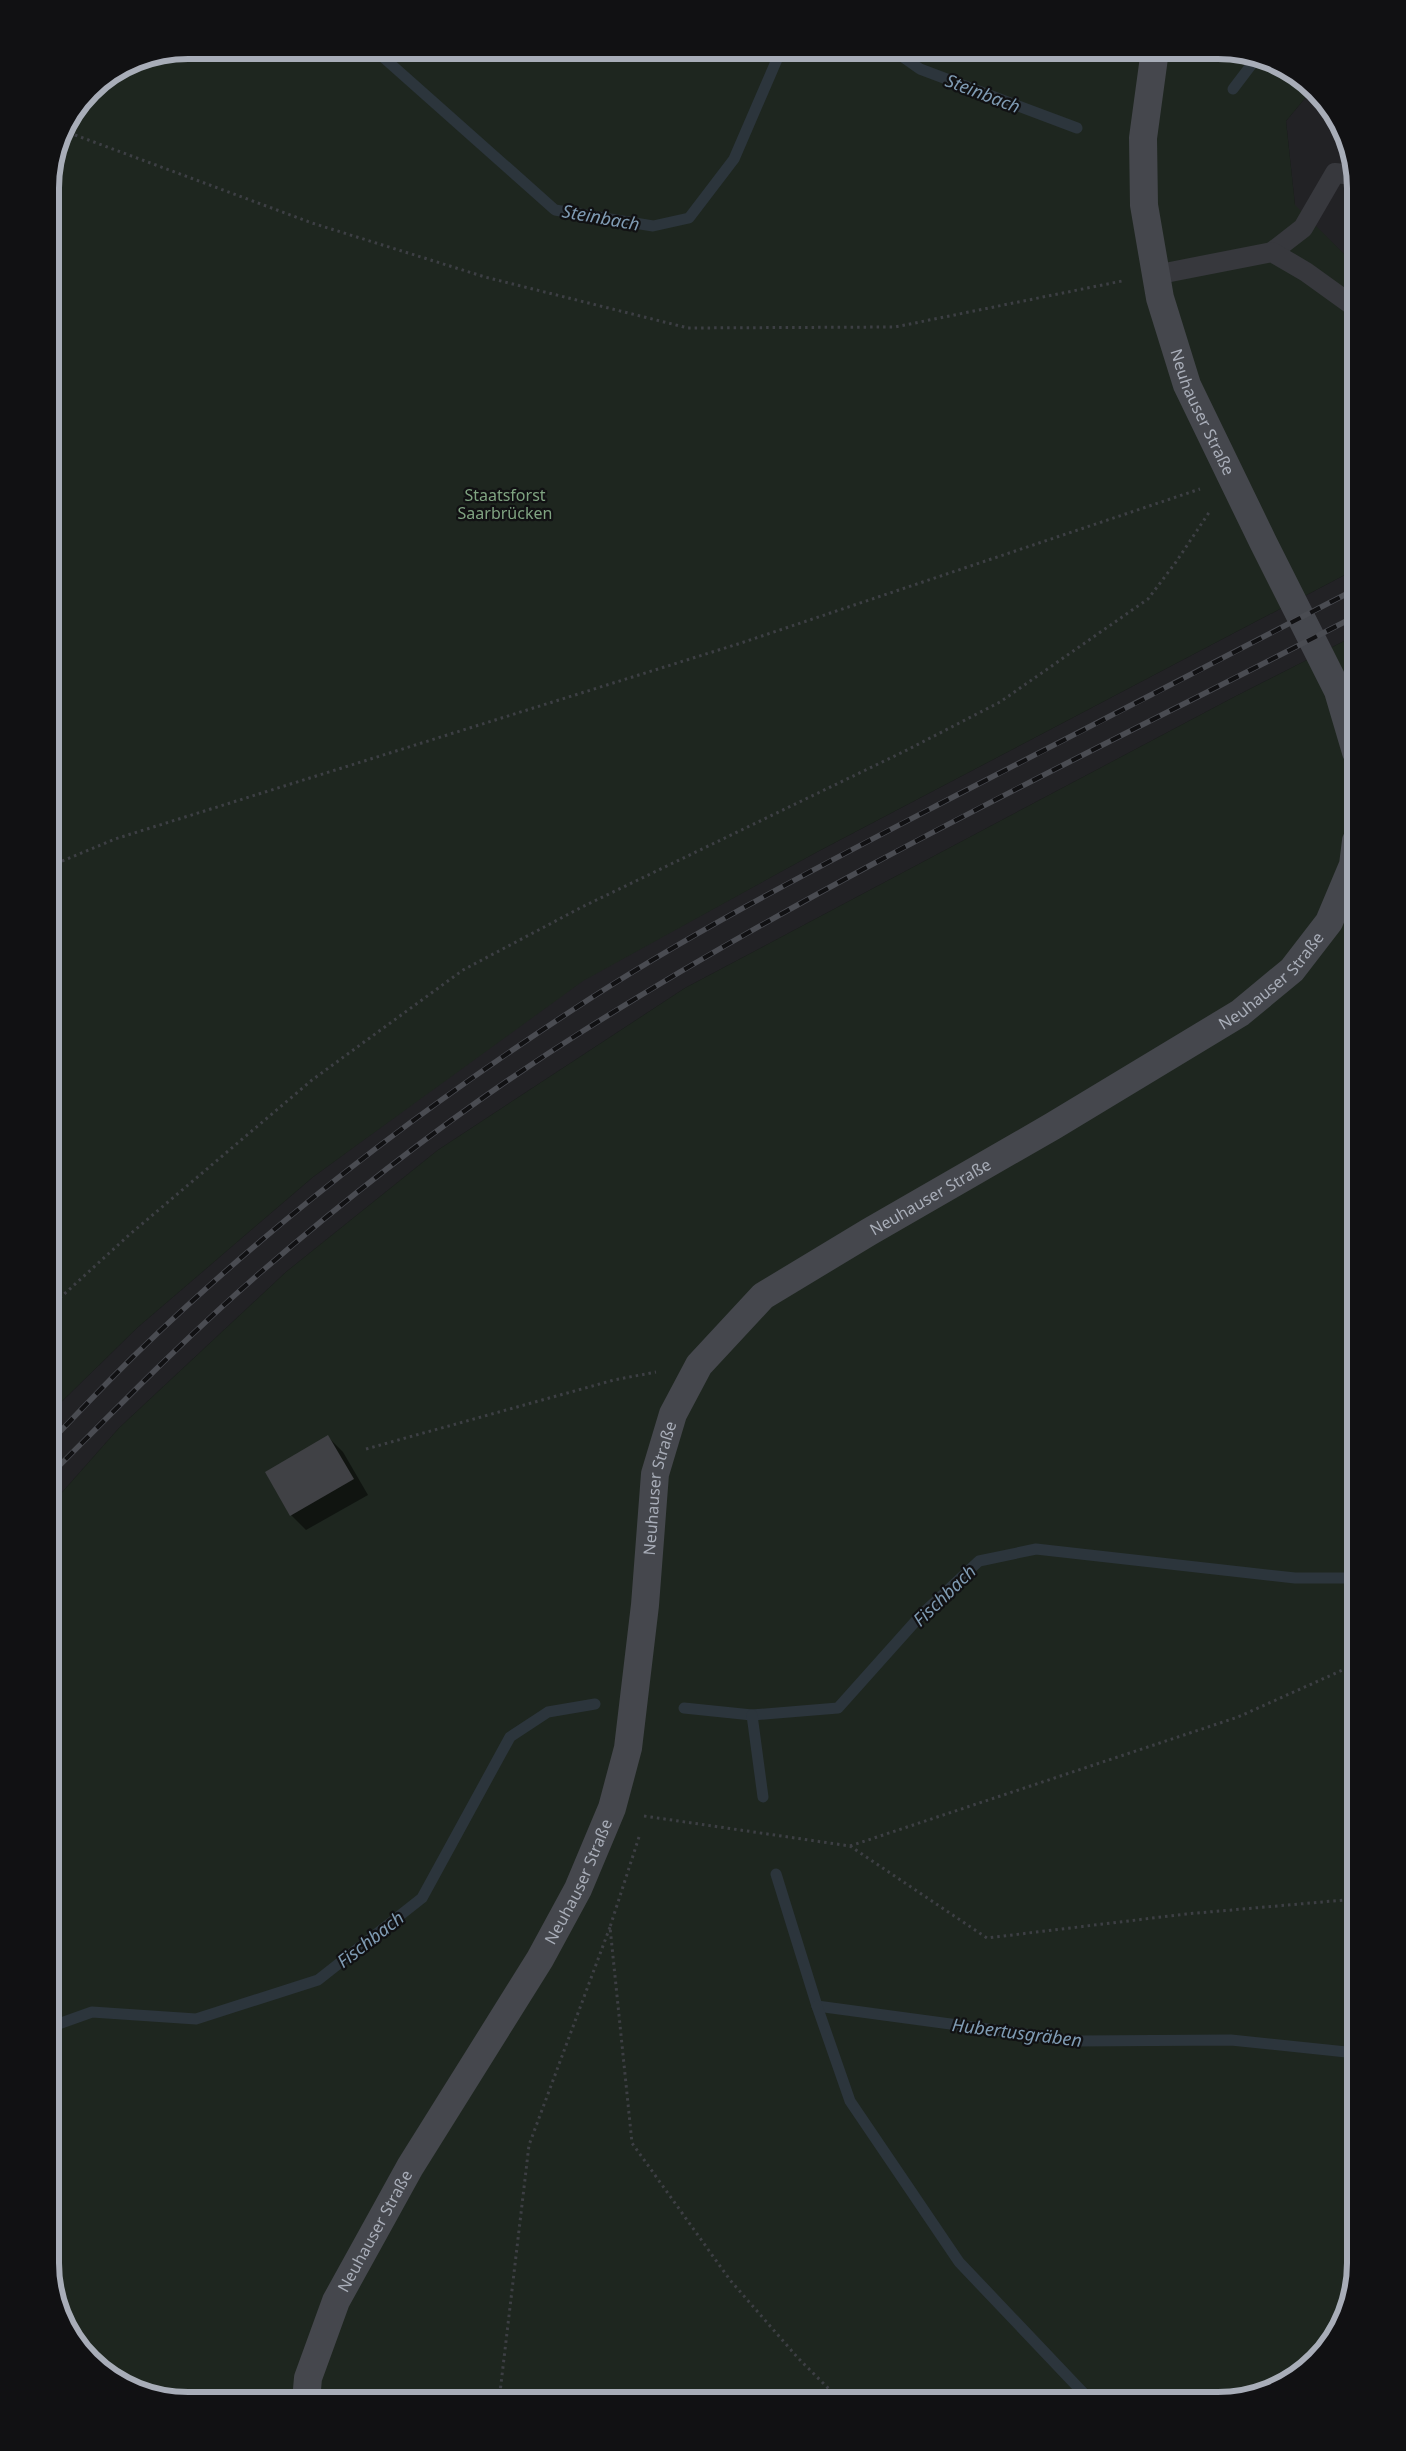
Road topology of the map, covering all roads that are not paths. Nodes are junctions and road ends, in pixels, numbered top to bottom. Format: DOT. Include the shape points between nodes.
graph roads {
  1 [pos="1155,59"];
  2 [pos="1346,174"];
  3 [pos="1272,252"];
  4 [pos="1155,275"];
  5 [pos="1347,302"];
  6 [pos="1347,722"];
  7 [pos="1347,878"];
  8 [pos="307,2392"];
  1 -- 4 [label="main road, Neuhauser Straße" via="1143,138 1144,206"];
  2 -- 3 [label="lane" via="1335,173 1303,228"];
  3 -- 4 [label="lane"];
  3 -- 5 [label="lane"];
  4 -- 6 [label="main road, Neuhauser Straße" via="1187,385 1338,691"];
  7 -- 8 [label="main road, Neuhauser Straße" via="1329,922 1292,970 1240,1012 763,1296 699,1365 673,1414 655,1474 645,1604 628,1748 612,1808 578,1888 540,1959 410,2167 336,2301 308,2378"];
}
